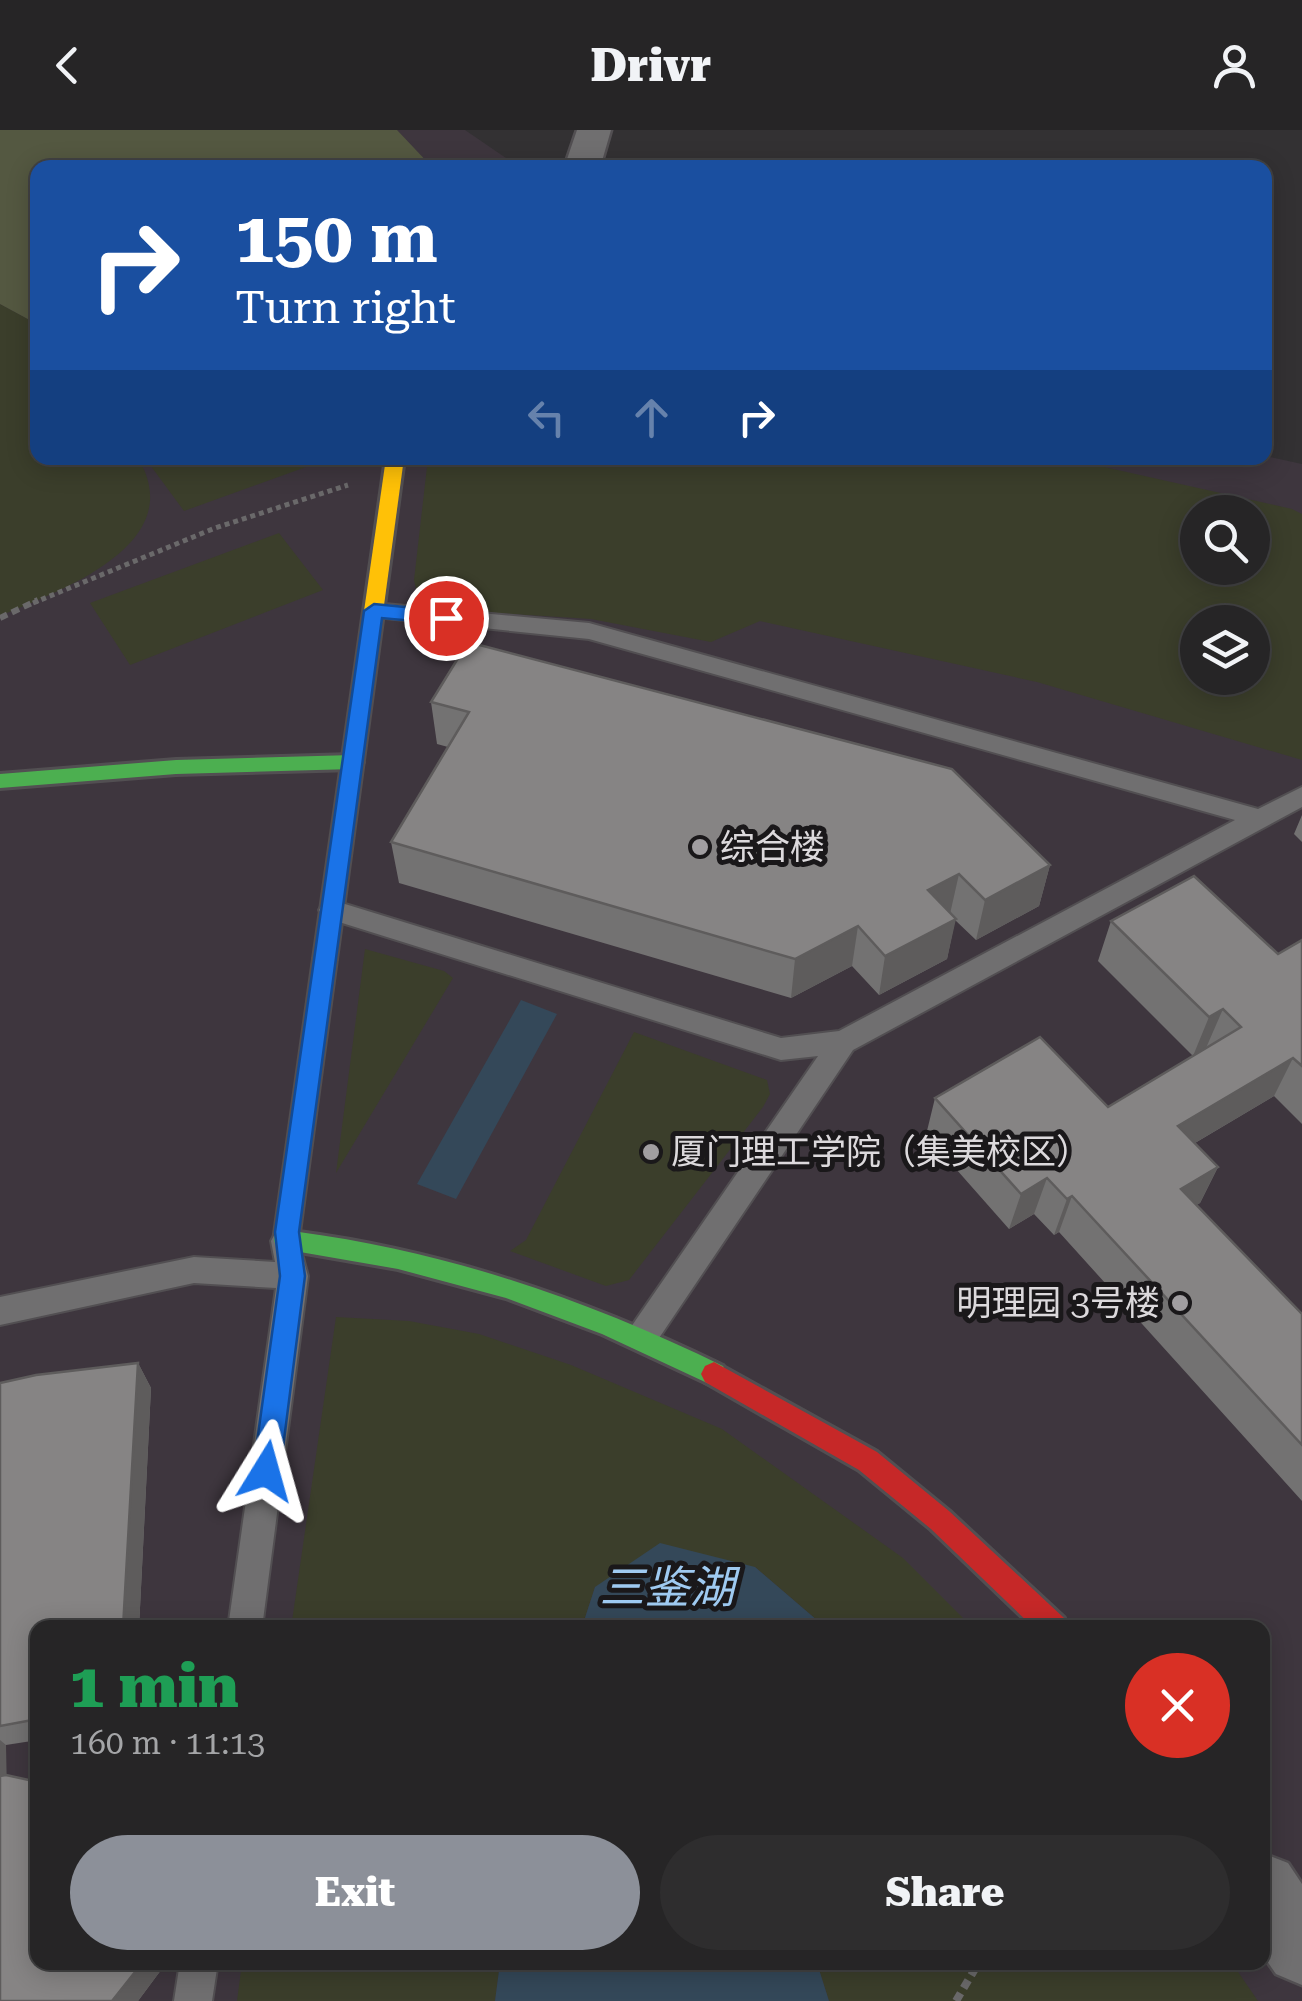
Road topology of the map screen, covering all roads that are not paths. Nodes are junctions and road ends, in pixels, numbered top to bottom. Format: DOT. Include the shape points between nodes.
graph roads {
  1 [pos="594,130"];
  2 [pos="585,160"];
  3 [pos="394,465"];
  4 [pos="374,611"];
  5 [pos="353,762"];
  6 [pos="0,782"];
  7 [pos="1302,796"];
  8 [pos="1259,818"];
  9 [pos="332,910"];
  10 [pos="843,1042"];
  11 [pos="286,1240"];
  12 [pos="293,1276"];
  13 [pos="0,1311"];
  14 [pos="642,1337"];
  15 [pos="247,1620"];
  16 [pos="1046,1620"];
  17 [pos="1270,1901"];
  18 [pos="1302,1948"];
  19 [pos="197,1970"];
  20 [pos="193,2001"];
  1 -- 2 [label="street"];
  3 -- 4 [label="street"];
  4 -- 5 [label="street"];
  4 -- 8 [label="lane" via="589,631"];
  5 -- 6 [label="street" via="128,769"];
  5 -- 9 [label="street"];
  7 -- 8 [label="lane"];
  8 -- 10 [label="lane"];
  9 -- 10 [label="lane" via="781,1049"];
  9 -- 11 [label="street"];
  10 -- 14 [label="lane"];
  11 -- 12 [label="lane"];
  11 -- 14 [label="street" via="396,1255 481,1277"];
  12 -- 13 [label="lane" via="194,1270"];
  12 -- 15 [label="lane"];
  14 -- 16 [label="street" via="867,1461"];
  17 -- 18 [label="street"];
  19 -- 20 [label="lane"];
}
